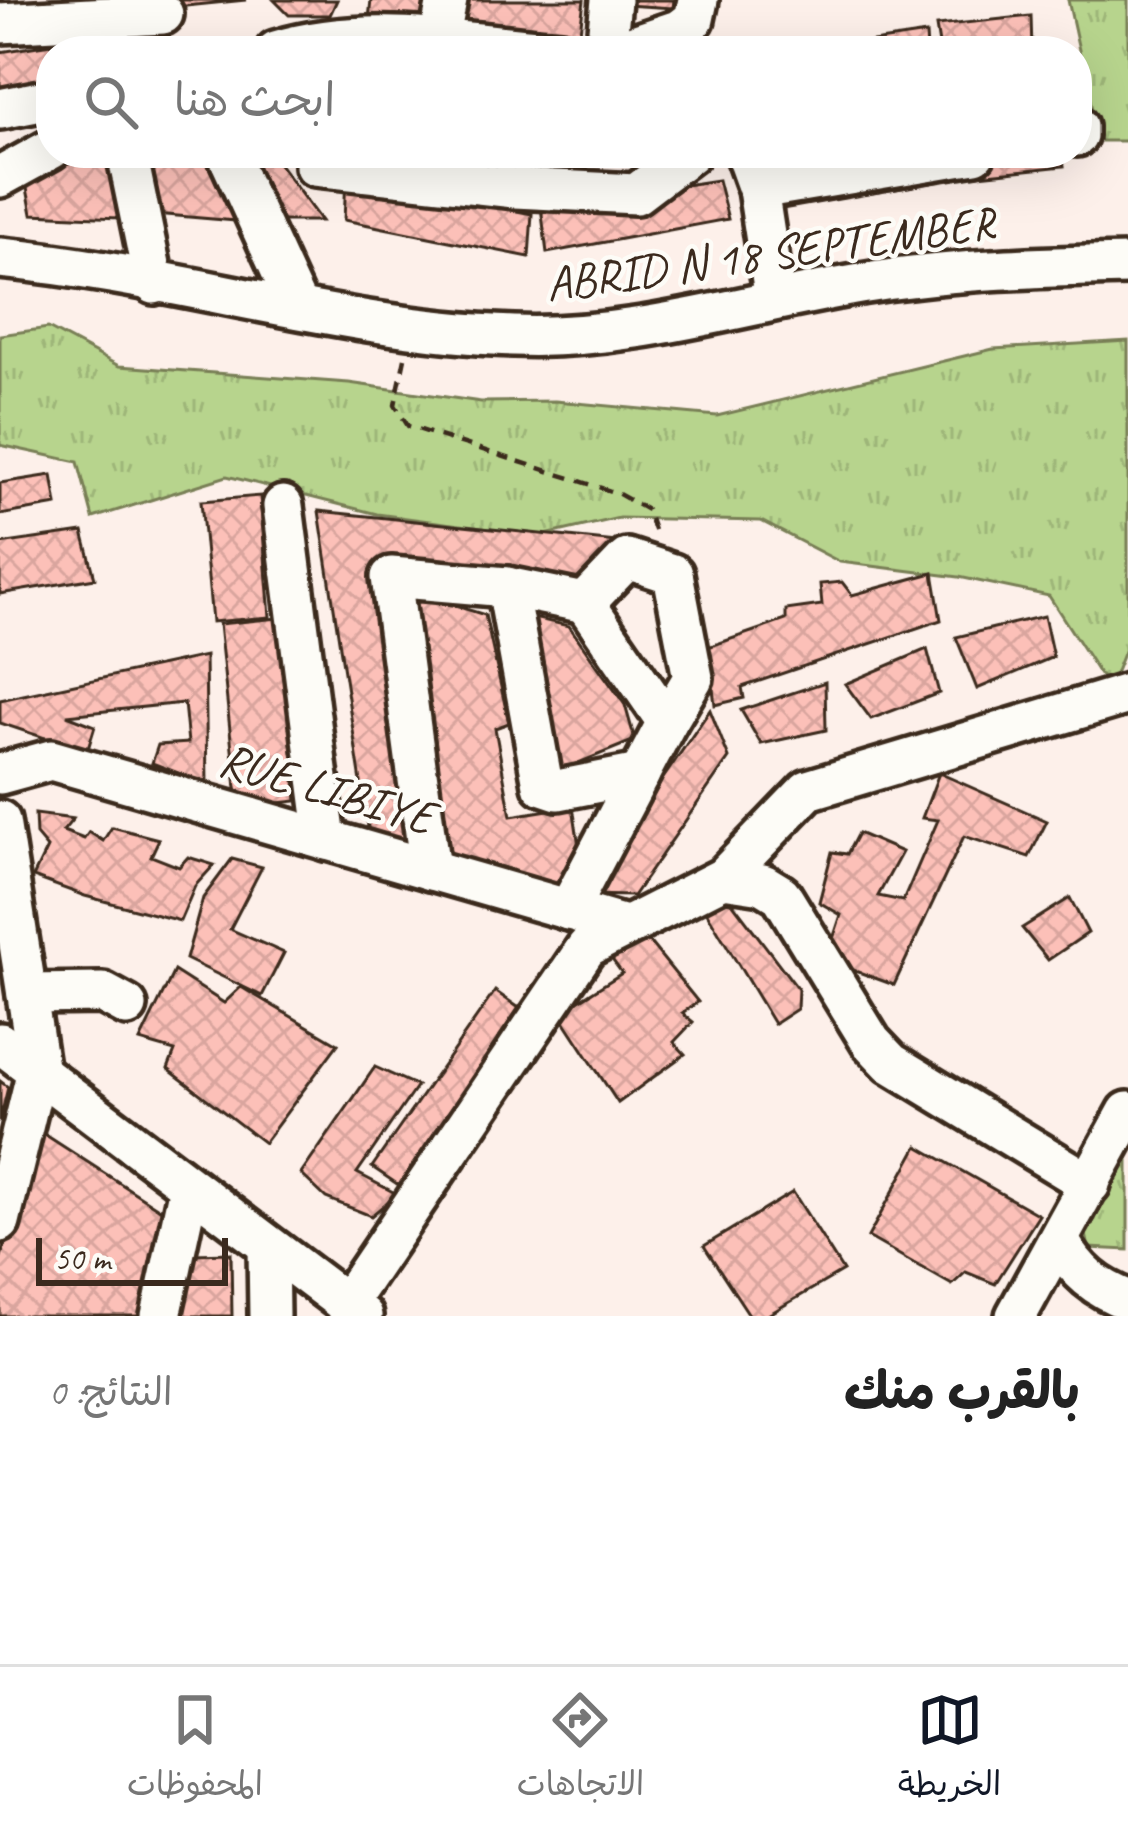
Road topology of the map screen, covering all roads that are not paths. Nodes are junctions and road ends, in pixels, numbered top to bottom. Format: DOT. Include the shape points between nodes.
graph roads {
  1 [pos="447,0"];
  2 [pos="611,0"];
  3 [pos="698,0"];
  4 [pos="361,17"];
  5 [pos="166,22"];
  6 [pos="0,23"];
  7 [pos="324,36"];
  8 [pos="423,36"];
  9 [pos="440,36"];
  10 [pos="607,36"];
  11 [pos="660,36"];
  12 [pos="36,102"];
  13 [pos="0,109"];
  14 [pos="36,157"];
  15 [pos="130,168"];
  16 [pos="234,168"];
  17 [pos="333,168"];
  18 [pos="670,168"];
  19 [pos="788,168"];
  20 [pos="751,171"];
  21 [pos="0,177"];
  22 [pos="0,258"];
  23 [pos="1128,265"];
  24 [pos="154,284"];
  25 [pos="775,299"];
  26 [pos="298,308"];
  27 [pos="283,506"];
  28 [pos="508,587"];
  29 [pos="585,603"];
  30 [pos="1128,694"];
  31 [pos="667,722"];
  32 [pos="0,774"];
  33 [pos="640,774"];
  34 [pos="0,821"];
  35 [pos="326,840"];
  36 [pos="430,870"];
  37 [pos="723,878"];
  38 [pos="568,910"];
  39 [pos="625,926"];
  40 [pos="27,994"];
  41 [pos="127,1006"];
  42 [pos="0,1043"];
  43 [pos="38,1066"];
  44 [pos="1128,1112"];
  45 [pos="1090,1184"];
  46 [pos="189,1187"];
  47 [pos="0,1222"];
  48 [pos="1060,1242"];
  49 [pos="268,1247"];
  50 [pos="335,1305"];
  51 [pos="1128,1305"];
  52 [pos="161,1316"];
  53 [pos="269,1316"];
  54 [pos="1016,1316"];
  55 [pos="1111,1316"];
  1 -- 9 [label="street"];
  2 -- 10 [label="street"];
  3 -- 11 [label="street" via="694,19"];
  4 -- 7 [label="street"];
  4 -- 8 [label="street"];
  5 -- 6 [label="street"];
  12 -- 13 [label="street"];
  14 -- 21 [label="street"];
  15 -- 24 [label="street"];
  16 -- 26 [label="street"];
  17 -- 18 [label="street" via="636,194"];
  19 -- 20 [label="street"];
  20 -- 25 [label="street"];
  22 -- 24 [label="street, ABRID N 18 SEPTEMBER"];
  23 -- 25 [label="street, ABRID N 18 SEPTEMBER" via="975,270"];
  24 -- 26 [label="street, ABRID N 18 SEPTEMBER"];
  25 -- 26 [label="street, ABRID N 18 SEPTEMBER" via="514,336"];
  27 -- 35 [label="street"];
  28 -- 29 [label="street"];
  28 -- 33 [label="street" via="543,785 558,790"];
  28 -- 36 [label="street" via="391,577"];
  29 -- 31 [label="street"];
  29 -- 31 [label="street" via="627,559 673,574 693,678"];
  30 -- 37 [label="street" via="808,790"];
  31 -- 33 [label="street"];
  32 -- 35 [label="street, RUE LIBIYE" via="51,760"];
  33 -- 38 [label="street"];
  34 -- 40 [label="street"];
  35 -- 36 [label="street, RUE LIBIYE"];
  36 -- 38 [label="street, RUE LIBIYE"];
  37 -- 39 [label="street"];
  37 -- 45 [label="street" via="781,895 890,1063"];
  38 -- 39 [label="street, RUE LIBIYE"];
  39 -- 50 [label="street" via="586,947"];
  40 -- 41 [label="street" via="103,993"];
  40 -- 43 [label="street"];
  42 -- 43 [label="street"];
  43 -- 46 [label="street"];
  43 -- 47 [label="street"];
  44 -- 45 [label="street"];
  45 -- 48 [label="street"];
  46 -- 49 [label="street"];
  46 -- 52 [label="street"];
  48 -- 51 [label="street" via="1073,1266"];
  48 -- 54 [label="street"];
  49 -- 50 [label="street"];
  49 -- 53 [label="street"];
  51 -- 55 [label="street"];
}
